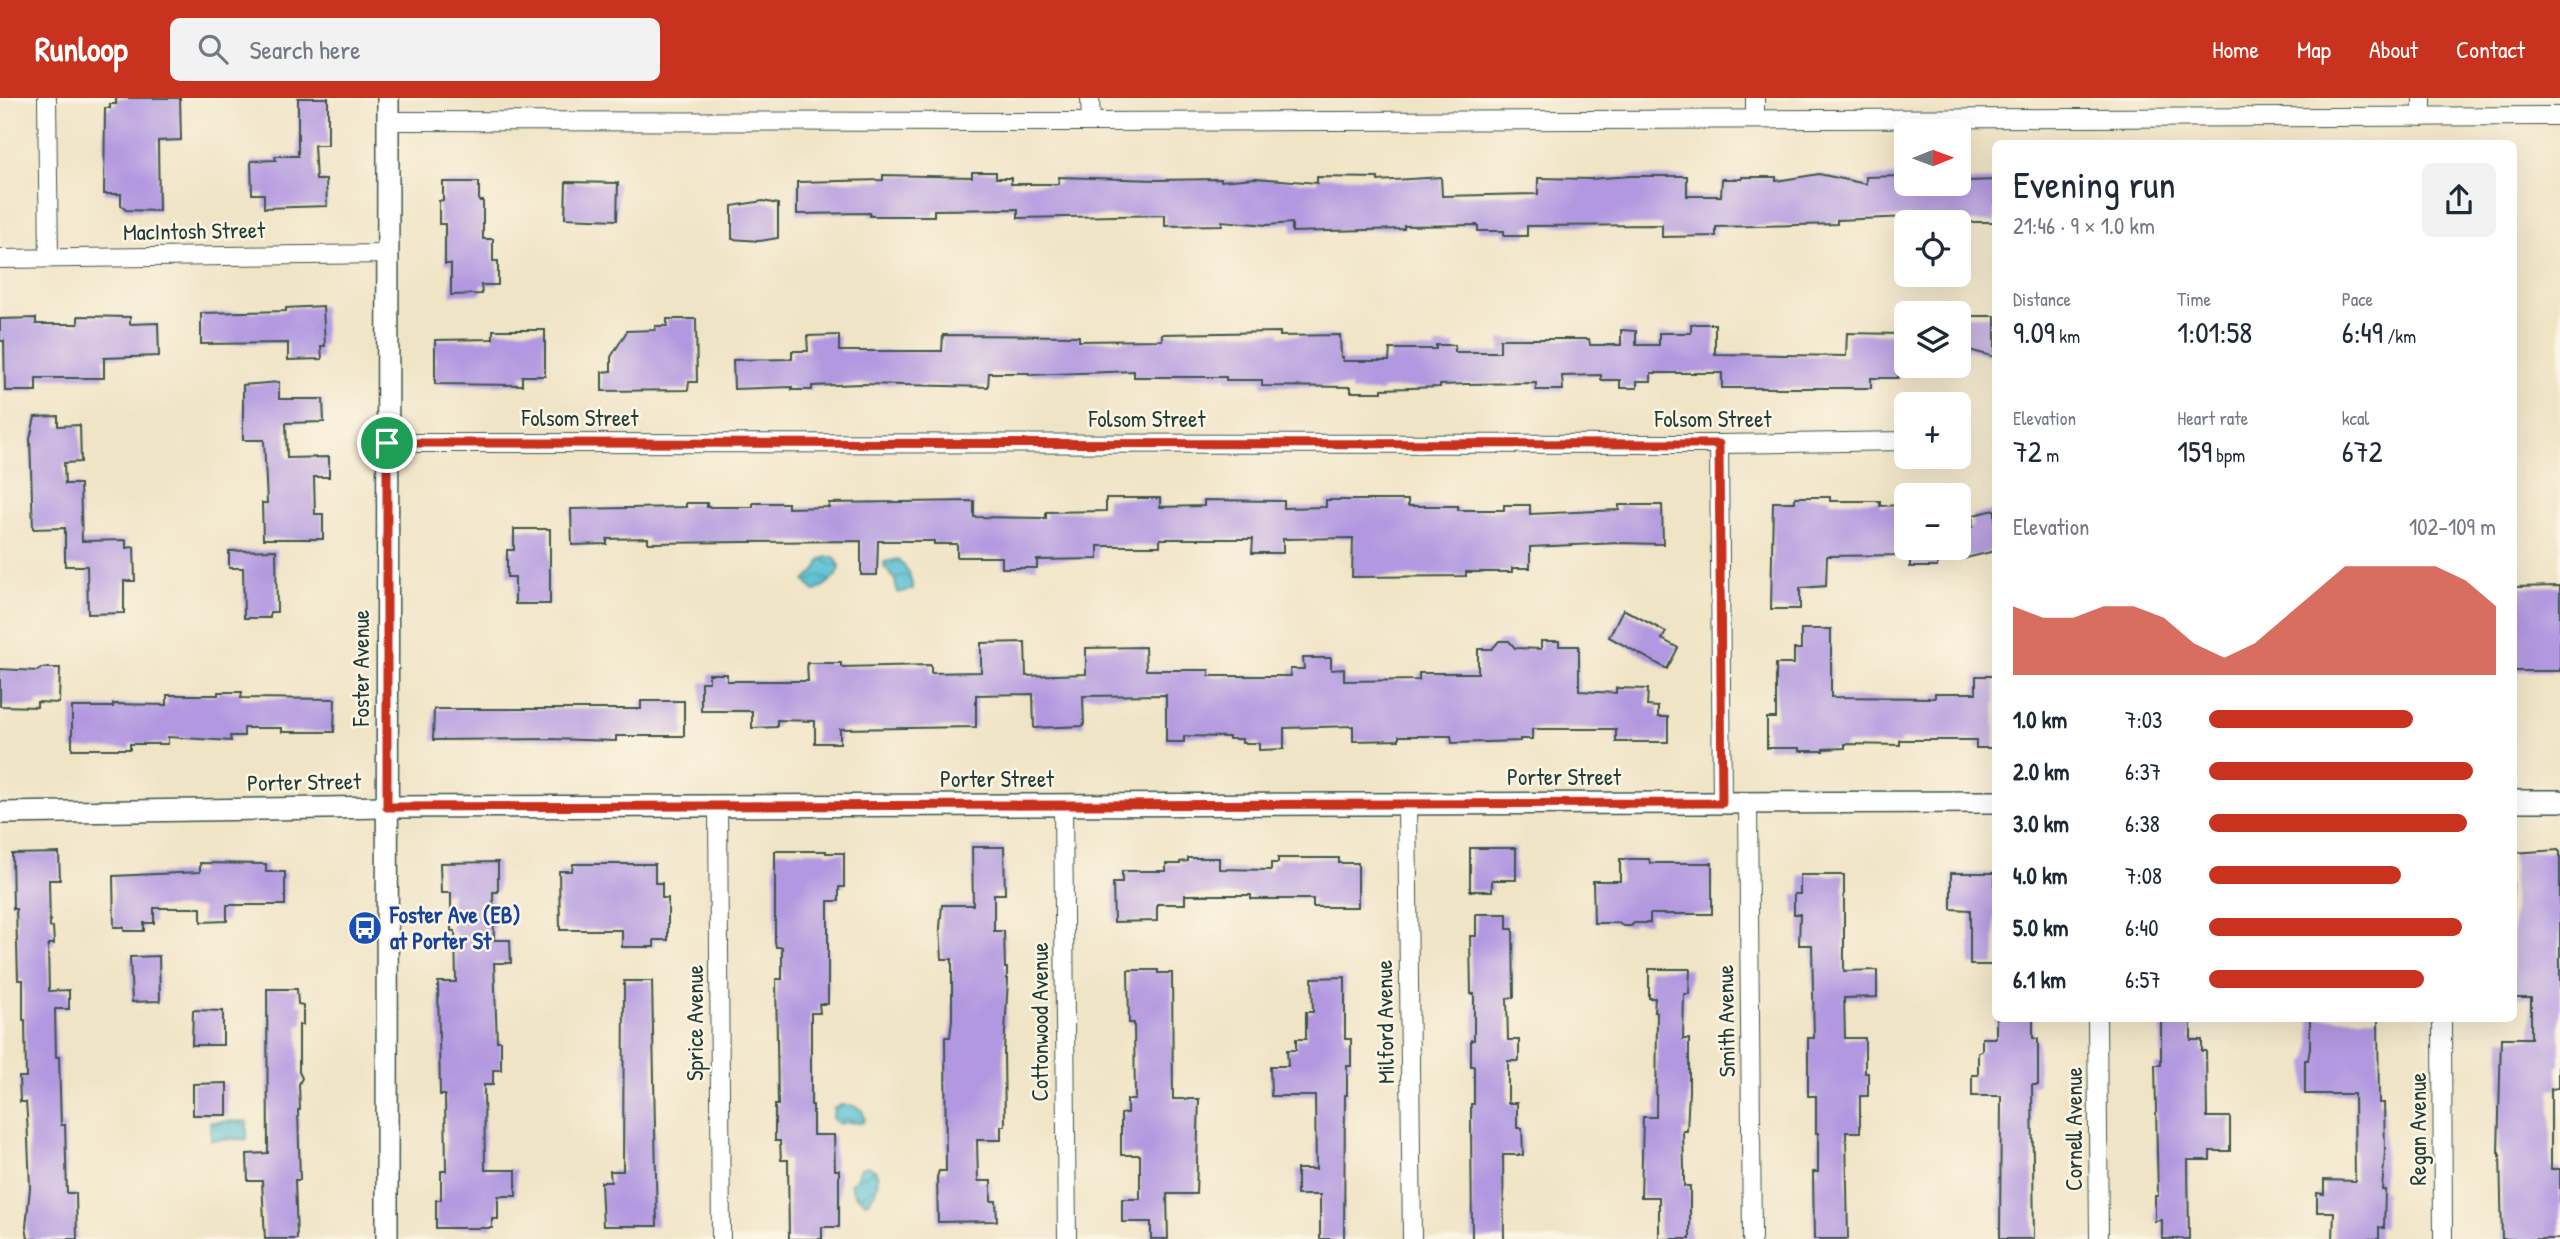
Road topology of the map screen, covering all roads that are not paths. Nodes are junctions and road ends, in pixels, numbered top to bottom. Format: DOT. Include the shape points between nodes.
graph roads {
  1 [pos="47,98"];
  2 [pos="388,98"];
  3 [pos="1090,98"];
  4 [pos="1755,98"];
  5 [pos="2422,98"];
  6 [pos="2560,116"];
  7 [pos="2422,117"];
  8 [pos="1755,118"];
  9 [pos="388,121"];
  10 [pos="1091,122"];
  11 [pos="388,254"];
  12 [pos="49,257"];
  13 [pos="0,259"];
  14 [pos="1894,441"];
  15 [pos="387,443"];
  16 [pos="1719,444"];
  17 [pos="2517,801"];
  18 [pos="2560,801"];
  19 [pos="1992,802"];
  20 [pos="1722,803"];
  21 [pos="1748,803"];
  22 [pos="1407,804"];
  23 [pos="1063,805"];
  24 [pos="718,806"];
  25 [pos="387,807"];
  26 [pos="0,813"];
  27 [pos="2097,1022"];
  28 [pos="2442,1022"];
  29 [pos="387,1239"];
  30 [pos="721,1239"];
  31 [pos="1067,1239"];
  32 [pos="1412,1239"];
  33 [pos="1752,1239"];
  34 [pos="2099,1239"];
  35 [pos="2443,1239"];
  1 -- 12 [label="street"];
  2 -- 9 [label="street, Foster Avenue"];
  3 -- 10 [label="street"];
  4 -- 8 [label="street"];
  5 -- 7 [label="street"];
  6 -- 7 [label="street"];
  7 -- 8 [label="street"];
  8 -- 10 [label="street"];
  9 -- 10 [label="street"];
  9 -- 11 [label="street, Foster Avenue"];
  11 -- 12 [label="street, MacIntosh Street"];
  11 -- 15 [label="street, Foster Avenue"];
  12 -- 13 [label="street, MacIntosh Street"];
  14 -- 16 [label="street, Folsom Street"];
  15 -- 16 [label="street, Folsom Street"];
  15 -- 25 [label="street, Foster Avenue"];
  16 -- 20 [label="street"];
  17 -- 18 [label="street"];
  19 -- 21 [label="street, Porter Street"];
  20 -- 21 [label="street, Porter Street"];
  20 -- 22 [label="street, Porter Street"];
  21 -- 33 [label="street, Smith Avenue"];
  22 -- 23 [label="street, Porter Street"];
  22 -- 32 [label="street, Milford Avenue"];
  23 -- 24 [label="street, Porter Street"];
  23 -- 31 [label="street, Cottonwood Avenue"];
  24 -- 25 [label="street, Porter Street"];
  24 -- 30 [label="street, Sprice Avenue"];
  25 -- 26 [label="street, Porter Street"];
  25 -- 29 [label="street, Foster Avenue"];
  27 -- 34 [label="street, Cornell Avenue"];
  28 -- 35 [label="street, Regan Avenue"];
}
